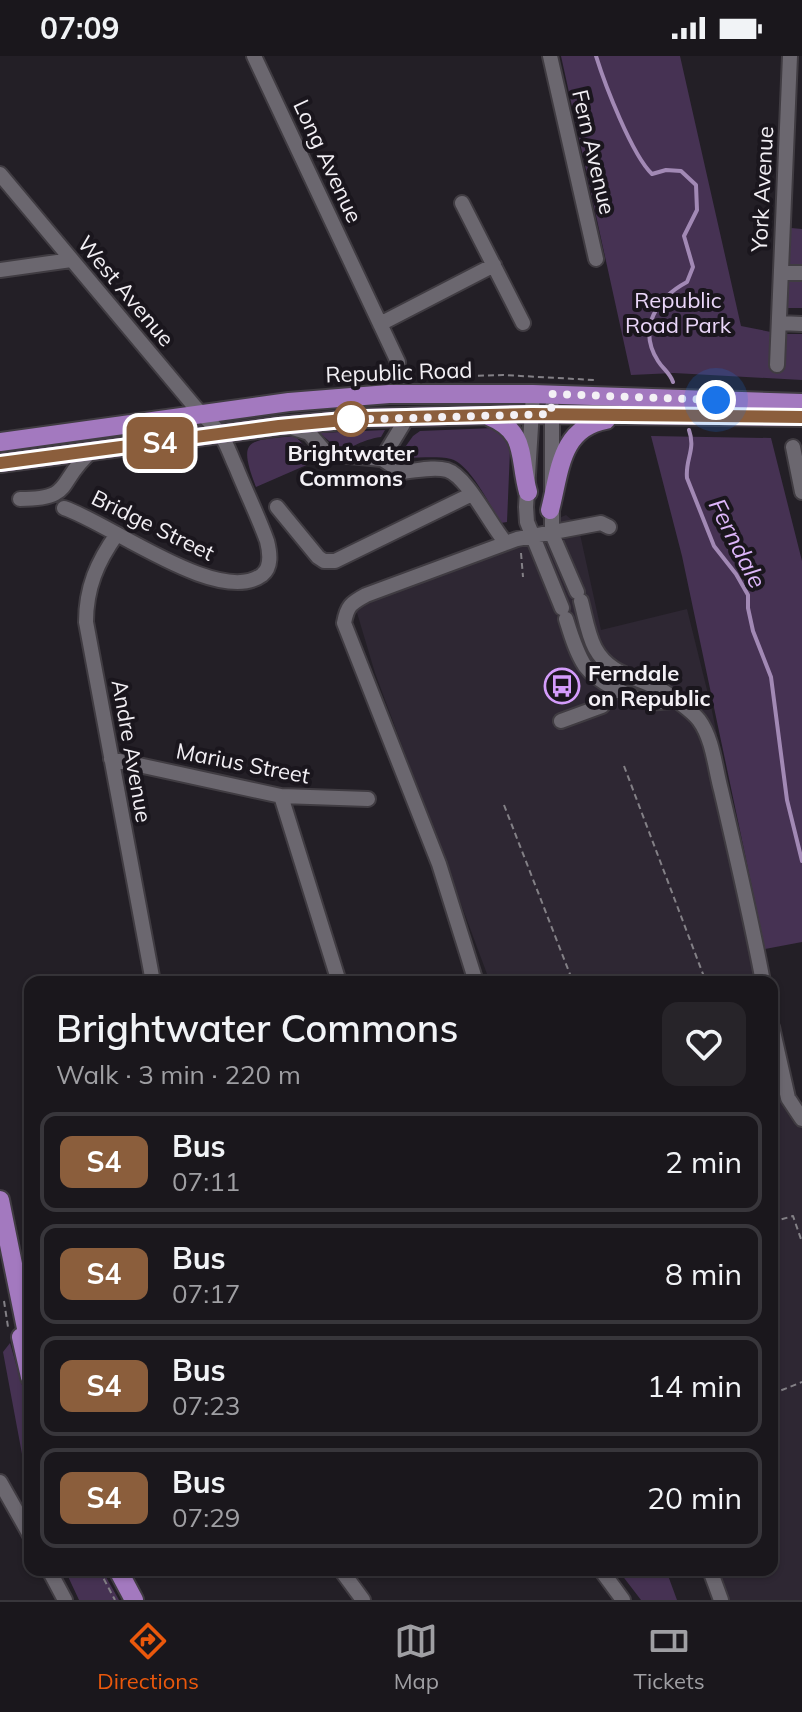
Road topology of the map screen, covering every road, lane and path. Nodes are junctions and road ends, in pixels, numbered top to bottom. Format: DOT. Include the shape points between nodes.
graph roads {
  1 [pos="254,56"];
  2 [pos="550,56"];
  3 [pos="790,56"];
  4 [pos="0,174"];
  5 [pos="462,203"];
  6 [pos="596,259"];
  7 [pos="71,260"];
  8 [pos="494,265"];
  9 [pos="0,270"];
  10 [pos="781,273"];
  11 [pos="802,273"];
  12 [pos="523,323"];
  13 [pos="779,323"];
  14 [pos="380,324"];
  15 [pos="802,324"];
  16 [pos="398,362"];
  17 [pos="777,365"];
  18 [pos="533,394"];
  19 [pos="552,394"];
  20 [pos="800,406"];
  21 [pos="532,414"];
  22 [pos="551,414"];
  23 [pos="644,414"];
  24 [pos="202,415"];
  25 [pos="486,415"];
  26 [pos="408,416"];
  27 [pos="279,426"];
  28 [pos="221,435"];
  29 [pos="0,442"];
  30 [pos="793,447"];
  31 [pos="92,451"];
  32 [pos="39,459"];
  33 [pos="382,459"];
  34 [pos="0,463"];
  35 [pos="67,479"];
  36 [pos="528,492"];
  37 [pos="802,492"];
  38 [pos="472,494"];
  39 [pos="20,499"];
  40 [pos="277,507"];
  41 [pos="64,508"];
  42 [pos="550,510"];
  43 [pos="609,527"];
  44 [pos="117,534"];
  45 [pos="552,534"];
  46 [pos="533,536"];
  47 [pos="506,543"];
  48 [pos="521,553"];
  49 [pos="523,577"];
  50 [pos="615,688"];
  51 [pos="672,701"];
  52 [pos="561,721"];
  53 [pos="111,759"];
  54 [pos="624,766"];
  55 [pos="281,796"];
  56 [pos="368,799"];
  57 [pos="504,805"];
  58 [pos="152,976"];
  59 [pos="337,976"];
  60 [pos="474,976"];
  61 [pos="571,976"];
  62 [pos="704,976"];
  63 [pos="762,976"];
  64 [pos="778,1055"];
  65 [pos="802,1119"];
  66 [pos="0,1200"];
  67 [pos="778,1220"];
  68 [pos="0,1232"];
  69 [pos="802,1242"];
  70 [pos="24,1318"];
  71 [pos="24,1348"];
  72 [pos="802,1382"];
  73 [pos="778,1392"];
  74 [pos="0,1482"];
  75 [pos="24,1524"];
  76 [pos="52,1576"];
  77 [pos="102,1576"];
  78 [pos="114,1576"];
  79 [pos="121,1576"];
  80 [pos="345,1576"];
  81 [pos="605,1576"];
  82 [pos="712,1576"];
  83 [pos="65,1600"];
  84 [pos="115,1600"];
  85 [pos="127,1600"];
  86 [pos="134,1600"];
  87 [pos="363,1600"];
  88 [pos="623,1600"];
  89 [pos="721,1600"];
  1 -- 14 [label="street, Long Avenue"];
  2 -- 6 [label="street, Fern Avenue"];
  3 -- 10 [label="street, York Avenue"];
  4 -- 7 [label="street, West Avenue"];
  5 -- 8 [label="street"];
  7 -- 9 [label="street"];
  7 -- 24 [label="street, West Avenue"];
  8 -- 12 [label="street"];
  8 -- 14 [label="street"];
  10 -- 11 [label="street"];
  10 -- 13 [label="street, York Avenue"];
  13 -- 15 [label="street"];
  13 -- 17 [label="street, York Avenue"];
  14 -- 16 [label="street, Long Avenue"];
  18 -- 19 [label="main road, Republic Road"];
  18 -- 21 [label="street"];
  18 -- 24 [label="main road, Republic Road" via="335,396"];
  19 -- 20 [label="main road, Republic Road"];
  19 -- 22 [label="street"];
  20 -- 23 [label="main road, Republic Road"];
  21 -- 22 [label="main road, Republic Road"];
  21 -- 25 [label="main road, Republic Road"];
  21 -- 36 [label="street"];
  22 -- 23 [label="main road, Republic Road"];
  22 -- 42 [label="street"];
  23 -- 42 [label="main road" via="579,429 565,451"];
  24 -- 28 [label="street, West Avenue"];
  24 -- 29 [label="main road, Republic Road"];
  25 -- 26 [label="main road, Republic Road"];
  25 -- 36 [label="main road" via="508,426 518,439"];
  26 -- 27 [label="main road, Republic Road"];
  26 -- 33 [label="street"];
  27 -- 28 [label="main road, Republic Road"];
  27 -- 33 [label="street" via="309,433 327,454"];
  28 -- 31 [label="main road, Republic Road"];
  28 -- 44 [label="street, Bridge Street" via="269,549 266,572 244,581 206,577"];
  30 -- 37 [label="street"];
  31 -- 32 [label="main road, Republic Road"];
  31 -- 35 [label="street"];
  32 -- 34 [label="main road, Republic Road"];
  32 -- 35 [label="street" via="64,470"];
  33 -- 38 [label="street" via="402,472 447,470"];
  35 -- 39 [label="street" via="56,496"];
  36 -- 46 [label="street"];
  38 -- 40 [label="street" via="335,561 318,557"];
  38 -- 47 [label="street"];
  41 -- 44 [label="street, Bridge Street"];
  42 -- 45 [label="street"];
  43 -- 45 [label="street" via="601,523"];
  44 -- 53 [label="street, Andre Avenue" via="93,574 86,604"];
  45 -- 46 [label="street"];
  45 -- 51 [label="street" via="595,648 608,665 662,690"];
  46 -- 47 [label="street"];
  46 -- 50 [label="street" via="587,669"];
  47 -- 60 [label="street" via="366,595 349,604 344,623 439,864"];
  48 -- 49 [label="path"];
  50 -- 51 [label="street" via="647,701"];
  50 -- 52 [label="street" via="602,706"];
  51 -- 63 [label="street" via="695,716 707,738"];
  53 -- 55 [label="street, Marius Street"];
  53 -- 58 [label="street, Andre Avenue"];
  54 -- 62 [label="path"];
  55 -- 56 [label="street, Marius Street"];
  55 -- 59 [label="street"];
  57 -- 61 [label="path"];
  64 -- 65 [label="street" via="786,1092"];
  66 -- 70 [label="main road"];
  67 -- 69 [label="path" via="793,1216"];
  68 -- 71 [label="main road"];
  72 -- 73 [label="path"];
  74 -- 75 [label="street"];
  76 -- 83 [label="street"];
  77 -- 84 [label="path"];
  78 -- 85 [label="main road"];
  79 -- 86 [label="main road"];
  80 -- 87 [label="street"];
  81 -- 88 [label="street"];
  82 -- 89 [label="street"];
}
